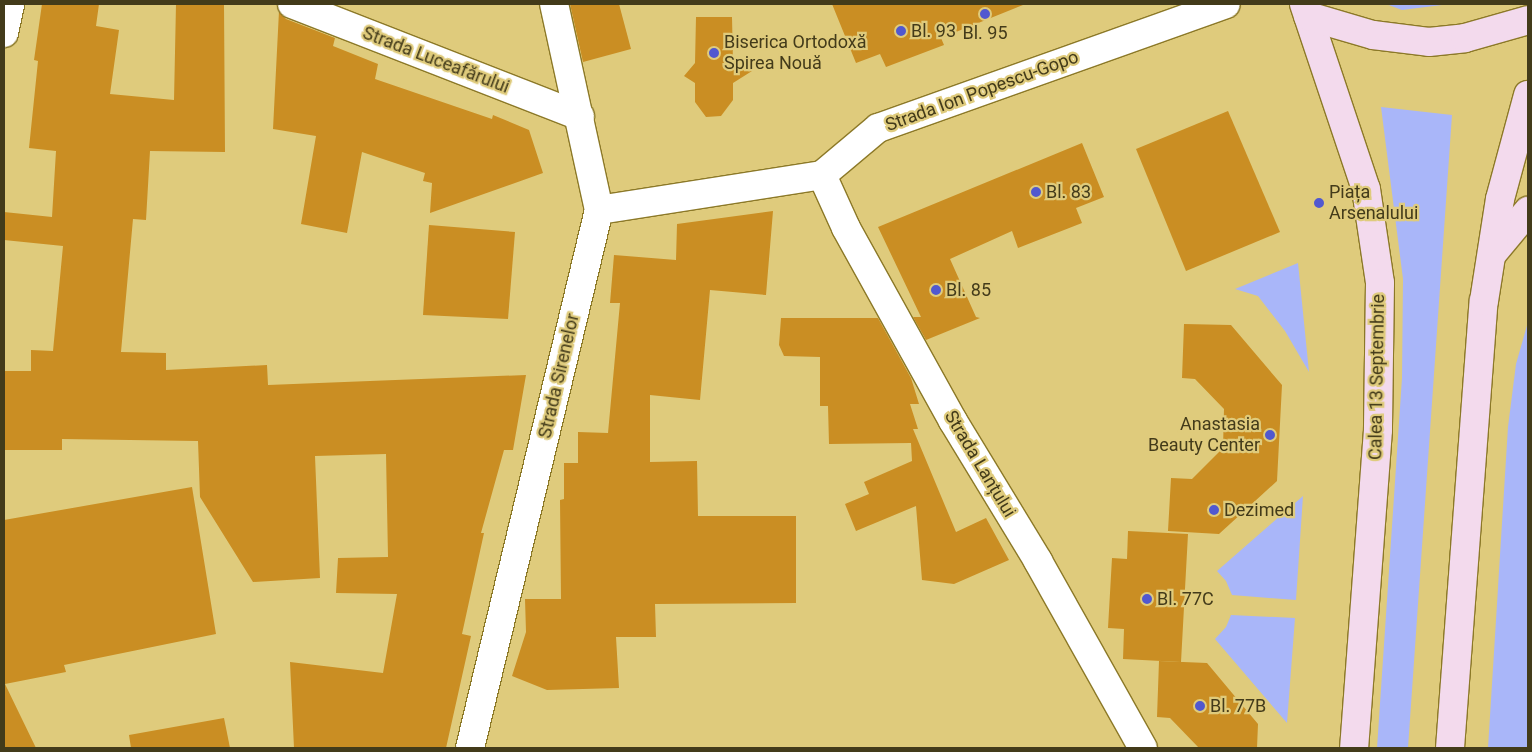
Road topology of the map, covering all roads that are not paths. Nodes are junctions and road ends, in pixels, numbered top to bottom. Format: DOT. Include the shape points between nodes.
graph roads {
  1 [pos="10,4"];
  2 [pos="292,4"];
  3 [pos="554,4"];
  4 [pos="1226,4"];
  5 [pos="1306,10"];
  6 [pos="1528,20"];
  7 [pos="4,33"];
  8 [pos="1528,95"];
  9 [pos="580,116"];
  10 [pos="822,176"];
  11 [pos="599,210"];
  12 [pos="1528,211"];
  13 [pos="1490,257"];
  14 [pos="470,748"];
  15 [pos="1143,748"];
  16 [pos="1354,748"];
  17 [pos="1450,748"];
  1 -- 7 [label="street"];
  2 -- 9 [label="street, Strada Luceafărului"];
  3 -- 9 [label="street, Strada Sirenelor"];
  4 -- 10 [label="street, Strada Ion Popescu-Gopo" via="878,128"];
  5 -- 6 [label="main road" via="1373,35 1429,42 1465,38"];
  5 -- 16 [label="main road, Calea 13 Septembrie" via="1366,189 1380,283 1378,430"];
  8 -- 13 [label="main road" via="1502,190"];
  9 -- 11 [label="street, Strada Sirenelor"];
  10 -- 11 [label="street"];
  10 -- 15 [label="street, Strada Lanțului" via="846,228 953,421 1038,561"];
  11 -- 14 [label="street, Strada Sirenelor"];
  12 -- 13 [label="main road"];
  13 -- 17 [label="main road" via="1478,350"];
}
